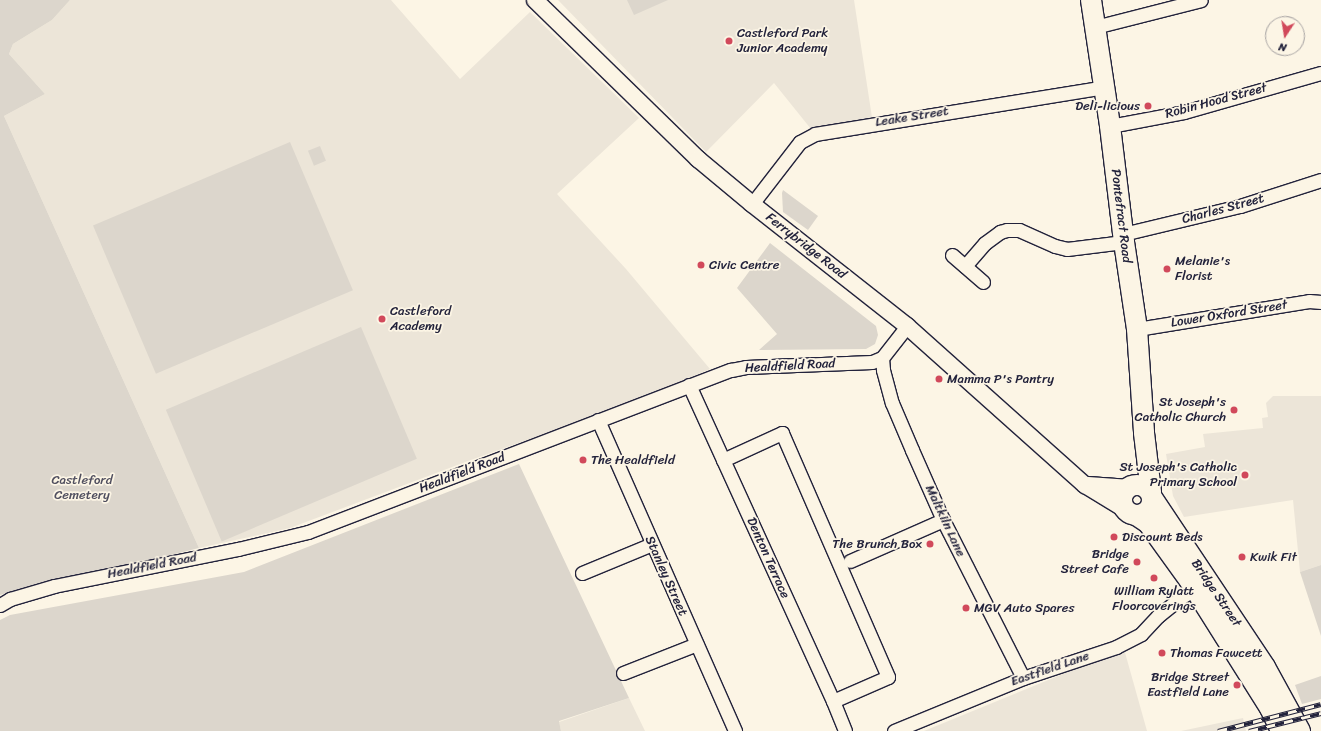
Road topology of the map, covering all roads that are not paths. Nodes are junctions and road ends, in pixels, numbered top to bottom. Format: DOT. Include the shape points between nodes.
graph roads {
  1 [pos="534,0"];
  2 [pos="1091,0"];
  3 [pos="1201,0"];
  4 [pos="1094,27"];
  5 [pos="1321,72"];
  6 [pos="1104,87"];
  7 [pos="1110,126"];
  8 [pos="1321,180"];
  9 [pos="752,204"];
  10 [pos="1124,238"];
  11 [pos="952,255"];
  12 [pos="965,266"];
  13 [pos="983,282"];
  14 [pos="1321,302"];
  15 [pos="907,326"];
  16 [pos="1137,329"];
  17 [pos="882,358"];
  18 [pos="689,385"];
  19 [pos="598,420"];
  20 [pos="1144,433"];
  21 [pos="723,460"];
  22 [pos="1085,485"];
  23 [pos="1129,487"];
  24 [pos="1152,495"];
  25 [pos="1131,513"];
  26 [pos="943,520"];
  27 [pos="652,544"];
  28 [pos="850,561"];
  29 [pos="1199,568"];
  30 [pos="582,573"];
  31 [pos="1195,589"];
  32 [pos="1215,593"];
  33 [pos="0,605"];
  34 [pos="697,644"];
  35 [pos="623,673"];
  36 [pos="1023,678"];
  37 [pos="833,701"];
  38 [pos="735,731"];
  39 [pos="845,731"];
  40 [pos="894,731"];
  41 [pos="1281,731"];
  42 [pos="1300,731"];
  1 -- 9 [label="street, Ferrybridge Road" via="698,159"];
  2 -- 4 [label="main road, Pontefract Road"];
  3 -- 4 [label="street"];
  4 -- 6 [label="main road, Pontefract Road"];
  5 -- 7 [label="street, Robin Hood Street" via="1184,112"];
  6 -- 7 [label="main road, Pontefract Road"];
  6 -- 9 [label="street, Leake Street" via="815,134 800,142"];
  7 -- 10 [label="main road, Pontefract Road"];
  8 -- 10 [label="street, Charles Street" via="1240,206"];
  9 -- 15 [label="street, Ferrybridge Road"];
  10 -- 12 [label="street, Charles Street" via="1067,248 1055,246 1019,230 1007,230 985,243"];
  10 -- 16 [label="main road, Pontefract Road"];
  11 -- 12 [label="street"];
  12 -- 13 [label="street"];
  14 -- 16 [label="street, Lower Oxford Street" via="1309,301"];
  15 -- 17 [label="street"];
  15 -- 22 [label="street, Ferrybridge Road"];
  16 -- 20 [label="main road, Pontefract Road"];
  17 -- 18 [label="street, Healdfield Road" via="872,362 746,366"];
  17 -- 26 [label="street, Maltkiln Lane" via="892,403"];
  18 -- 19 [label="street, Healdfield Road"];
  18 -- 21 [label="street, Denton Terrace"];
  19 -- 27 [label="street, Stanley Street"];
  19 -- 33 [label="street, Healdfield Road" via="308,532 238,549 54,586 10,599"];
  20 -- 23 [label="main road, Pontefract Road"];
  20 -- 24 [label="main road, Pontefract Road"];
  21 -- 37 [label="street, Denton Terrace"];
  21 -- 37 [label="street" via="782,433 888,677"];
  22 -- 23 [label="street"];
  22 -- 25 [label="street, Ferrybridge Road"];
  23 -- 24 [label="main road" via="1143,485"];
  23 -- 25 [label="main road" via="1122,496 1122,503"];
  24 -- 25 [label="main road" via="1151,507 1147,512"];
  24 -- 29 [label="main road, Bridge Street"];
  25 -- 31 [label="main road, Bridge Street" via="1148,523"];
  26 -- 28 [label="street"];
  26 -- 36 [label="street, Maltkiln Lane"];
  27 -- 30 [label="street"];
  27 -- 34 [label="street, Stanley Street"];
  29 -- 31 [label="street" via="1201,582"];
  29 -- 32 [label="main road, Bridge Street"];
  31 -- 32 [label="street"];
  31 -- 36 [label="street, Eastfield Lane" via="1163,612 1141,634 1116,647"];
  31 -- 41 [label="main road, Bridge Street" via="1270,708"];
  32 -- 42 [label="main road, Bridge Street" via="1265,667"];
  34 -- 35 [label="street"];
  34 -- 38 [label="street, Stanley Street"];
  36 -- 40 [label="street, Eastfield Lane"];
  37 -- 39 [label="street, Denton Terrace"];
}
